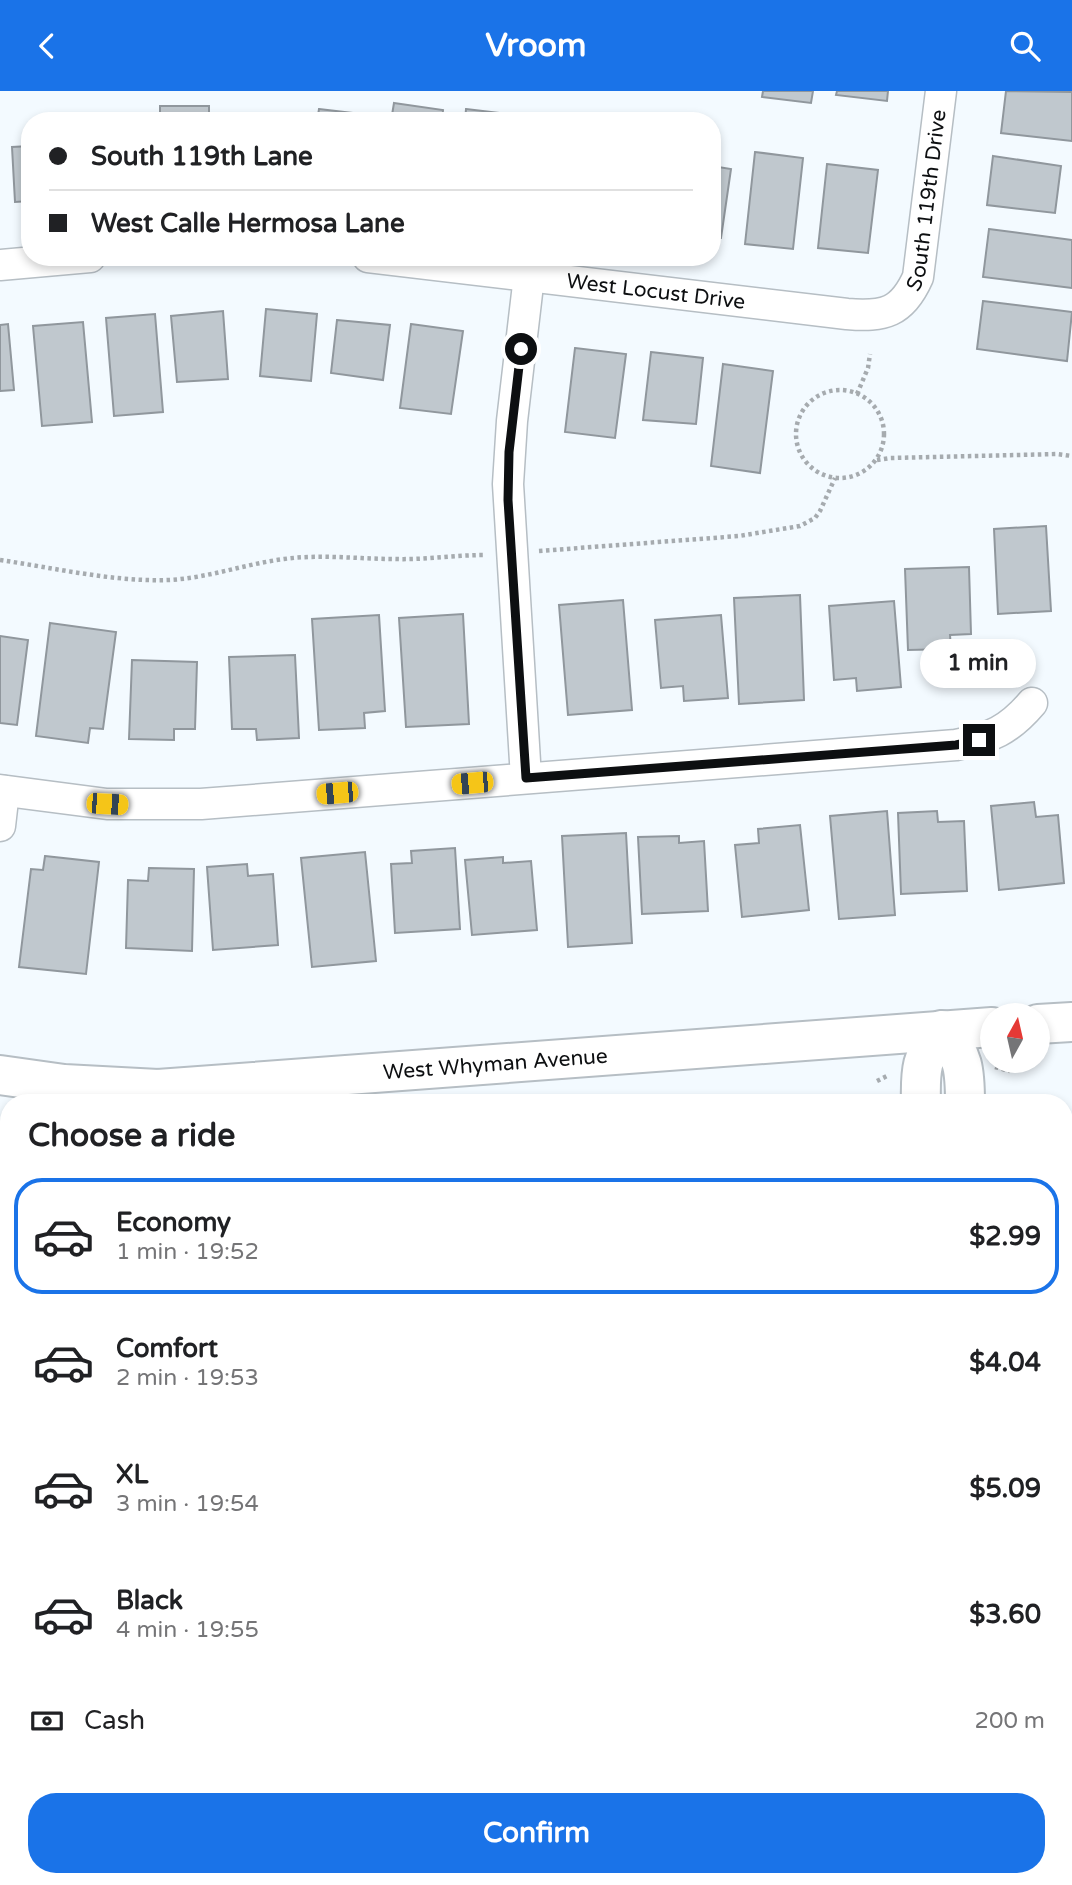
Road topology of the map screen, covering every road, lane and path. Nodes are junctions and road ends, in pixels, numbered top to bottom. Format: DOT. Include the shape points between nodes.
graph roads {
  1 [pos="941,91"];
  2 [pos="21,263"];
  3 [pos="0,265"];
  4 [pos="444,266"];
  5 [pos="529,276"];
  6 [pos="902,305"];
  7 [pos="870,354"];
  8 [pos="857,394"];
  9 [pos="1072,456"];
  10 [pos="876,460"];
  11 [pos="835,478"];
  12 [pos="510,554"];
  13 [pos="0,560"];
  14 [pos="1032,703"];
  15 [pos="526,778"];
  16 [pos="2,791"];
  17 [pos="0,826"];
  18 [pos="1072,1022"];
  19 [pos="1050,1023"];
  20 [pos="980,1028"];
  21 [pos="942,1030"];
  22 [pos="0,1075"];
  23 [pos="921,1094"];
  24 [pos="965,1094"];
  1 -- 6 [label="street, South 119th Drive" via="921,261 915,285"];
  2 -- 3 [label="street"];
  4 -- 5 [label="street, West Locust Drive"];
  5 -- 6 [label="street, West Locust Drive" via="866,316"];
  5 -- 12 [label="street" via="509,452"];
  7 -- 8 [label="path"];
  8 -- 10 [label="path" via="875,407 884,428"];
  8 -- 11 [label="path" via="834,390 823,394 800,417 800,451 814,469"];
  9 -- 10 [label="path"];
  10 -- 11 [label="path" via="858,475"];
  11 -- 12 [label="path" via="815,518 793,528"];
  12 -- 13 [label="path" via="414,559 303,557 168,580"];
  12 -- 15 [label="street"];
  14 -- 15 [label="street" via="1000,732 956,745"];
  15 -- 16 [label="street" via="168,806"];
  16 -- 17 [label="street"];
  18 -- 19 [label="street"];
  20 -- 21 [label="street, West Whyman Avenue"];
  21 -- 22 [label="street, West Whyman Avenue" via="170,1088 109,1088"];
  21 -- 23 [label="street" via="924,1057"];
  21 -- 24 [label="street" via="960,1055"];
}
